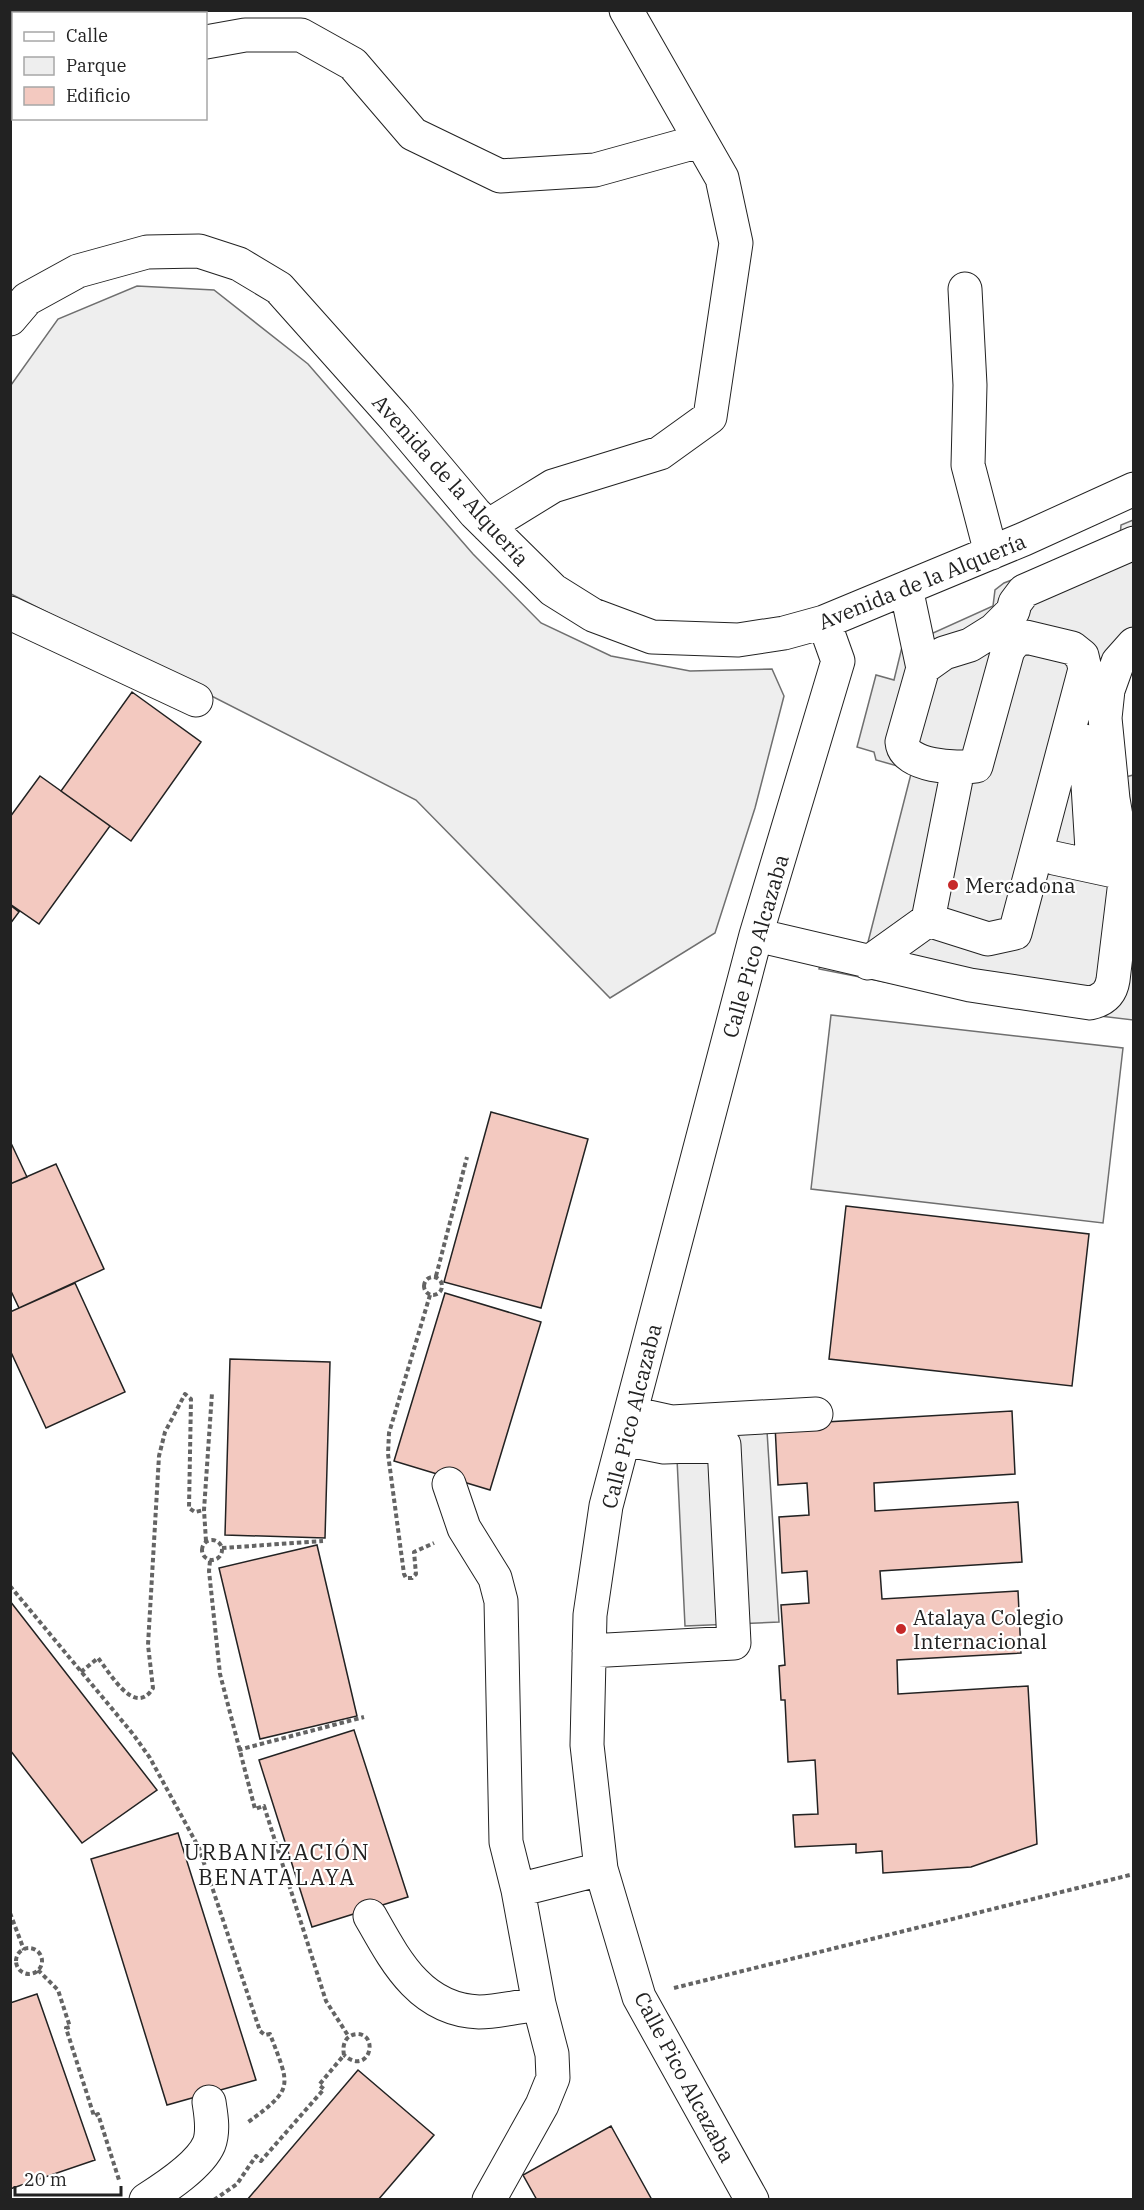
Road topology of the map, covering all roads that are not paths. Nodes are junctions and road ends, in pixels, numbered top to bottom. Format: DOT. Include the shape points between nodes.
graph roads {
  1 [pos="626,10"];
  2 [pos="207,42"];
  3 [pos="700,141"];
  4 [pos="965,289"];
  5 [pos="10,320"];
  6 [pos="1131,500"];
  7 [pos="488,526"];
  8 [pos="1134,543"];
  9 [pos="991,553"];
  10 [pos="906,588"];
  11 [pos="10,614"];
  12 [pos="824,622"];
  13 [pos="1134,644"];
  14 [pos="970,645"];
  15 [pos="1007,656"];
  16 [pos="923,668"];
  17 [pos="196,700"];
  18 [pos="1080,739"];
  19 [pos="958,769"];
  20 [pos="1054,858"];
  21 [pos="1093,866"];
  22 [pos="1126,873"];
  23 [pos="928,920"];
  24 [pos="756,935"];
  25 [pos="868,963"];
  26 [pos="816,1414"];
  27 [pos="627,1426"];
  28 [pos="449,1484"];
  29 [pos="589,1651"];
  30 [pos="601,1869"];
  31 [pos="518,1890"];
  32 [pos="370,1916"];
  33 [pos="539,2004"];
  34 [pos="209,2102"];
  35 [pos="134,2193"];
  36 [pos="489,2199"];
  37 [pos="752,2199"];
  1 -- 3 [label="street"];
  2 -- 3 [label="street" via="245,35 301,35 352,64 413,134 500,176 595,170"];
  3 -- 7 [label="street" via="722,178 736,243 710,417 660,453 553,486"];
  4 -- 9 [label="street" via="970,385 968,465"];
  5 -- 7 [label="street, Avenida de la Alquería" via="27,299 78,271 147,252 198,251 238,264 279,288"];
  6 -- 9 [label="street, Avenida de la Alquería"];
  7 -- 12 [label="street, Avenida de la Alquería" via="553,590 593,615 652,637 738,640"];
  8 -- 14 [label="street" via="1024,591 994,630"];
  9 -- 10 [label="street, Avenida de la Alquería"];
  10 -- 12 [label="street, Avenida de la Alquería"];
  10 -- 16 [label="street"];
  11 -- 17 [label="street"];
  12 -- 24 [label="street, Calle Pico Alcazaba" via="838,661"];
  13 -- 22 [label="street" via="1118,662 1108,690 1105,718"];
  14 -- 15 [label="street"];
  14 -- 16 [label="street" via="944,653"];
  15 -- 19 [label="street" via="976,766"];
  15 -- 23 [label="street" via="1011,644 1026,637 1072,648 1082,656 1085,669 1015,933 988,939"];
  16 -- 19 [label="street" via="902,742 904,751 911,757"];
  18 -- 21 [label="street" via="1086,753"];
  19 -- 23 [label="street"];
  20 -- 21 [label="street"];
  21 -- 22 [label="street"];
  22 -- 25 [label="street" via="1112,987 1097,1001 970,985"];
  23 -- 25 [label="street"];
  24 -- 25 [label="street"];
  24 -- 27 [label="street, Calle Pico Alcazaba"];
  26 -- 27 [label="street"];
  27 -- 29 [label="street, Calle Pico Alcazaba" via="606,1506 590,1615"];
  27 -- 29 [label="street" via="664,1447 724,1445 734,1643"];
  28 -- 31 [label="street" via="464,1528 495,1578 501,1600 506,1842"];
  29 -- 30 [label="street, Calle Pico Alcazaba" via="587,1745"];
  30 -- 31 [label="street"];
  30 -- 37 [label="street, Calle Pico Alcazaba" via="639,1997"];
  31 -- 33 [label="street"];
  32 -- 33 [label="street" via="397,1965 419,1988 447,2005 479,2012"];
  33 -- 36 [label="street" via="552,2054 553,2078"];
  34 -- 35 [label="street" via="209,2144 168,2187"];
}
